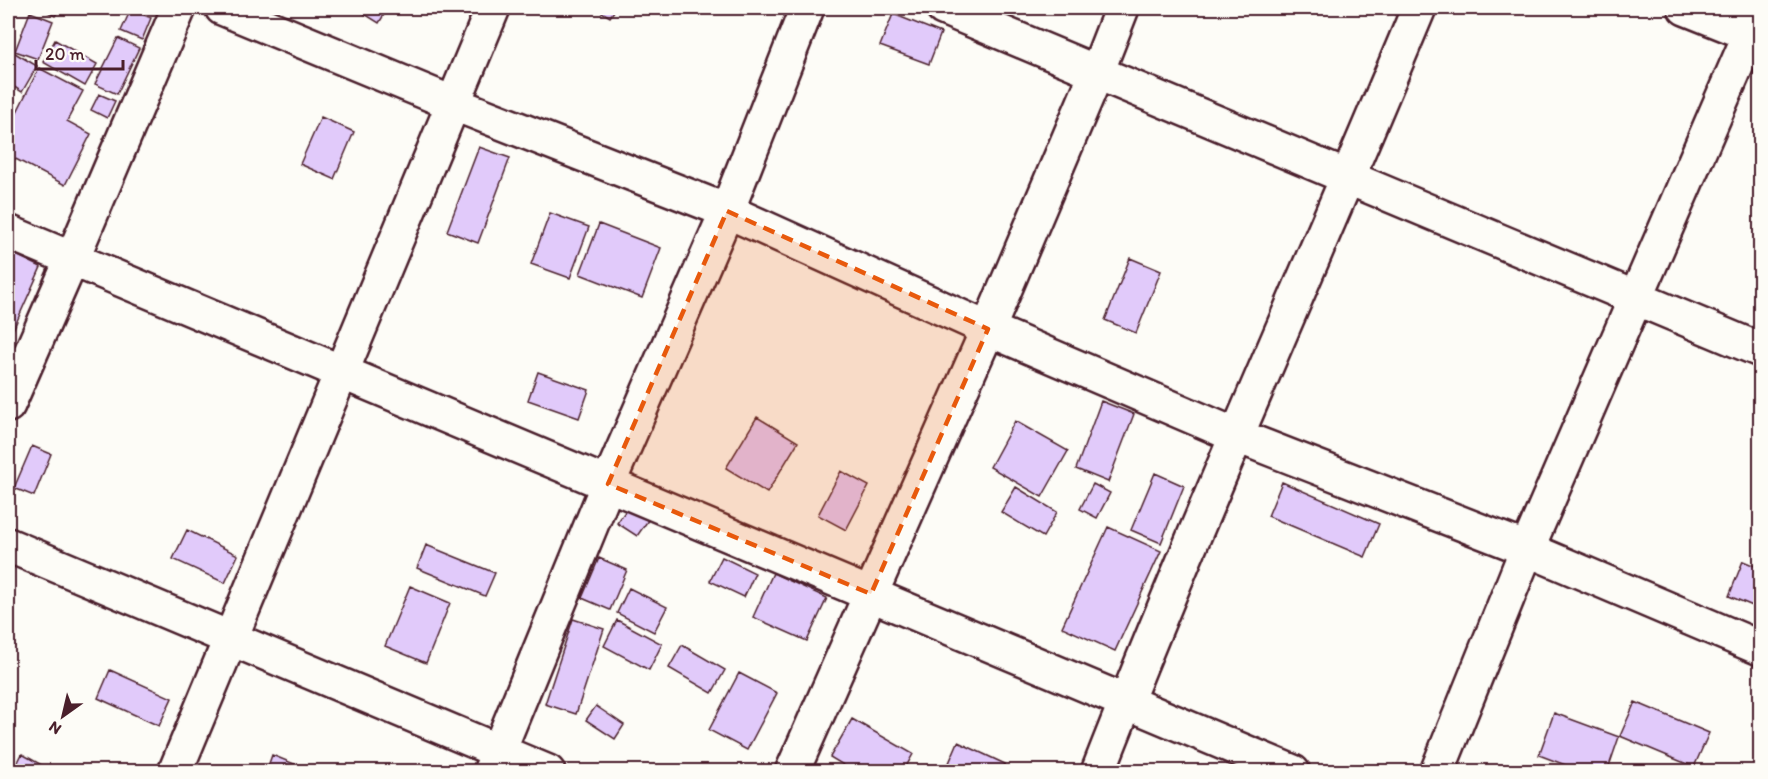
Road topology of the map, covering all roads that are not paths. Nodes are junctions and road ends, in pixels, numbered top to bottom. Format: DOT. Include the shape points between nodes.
graph roads {
  1 [pos="179,8"];
  2 [pos="222,8"];
  3 [pos="493,8"];
  4 [pos="807,8"];
  5 [pos="943,8"];
  6 [pos="1122,8"];
  7 [pos="1419,8"];
  8 [pos="1685,8"];
  9 [pos="1757,28"];
  10 [pos="1097,72"];
  11 [pos="452,104"];
  12 [pos="1348,177"];
  13 [pos="727,211"];
  14 [pos="8,232"];
  15 [pos="72,259"];
  16 [pos="1636,298"];
  17 [pos="988,329"];
  18 [pos="1761,350"];
  19 [pos="342,372"];
  20 [pos="8,405"];
  21 [pos="1235,435"];
  22 [pos="608,484"];
  23 [pos="8,546"];
  24 [pos="1527,549"];
  25 [pos="871,594"];
  26 [pos="230,639"];
  27 [pos="1761,648"];
  28 [pos="1125,701"];
  29 [pos="494,761"];
  30 [pos="175,771"];
  31 [pos="548,771"];
  32 [pos="792,771"];
  33 [pos="1098,771"];
  34 [pos="1293,771"];
  35 [pos="1437,771"];
  1 -- 15 [label="street"];
  2 -- 11 [label="street"];
  3 -- 11 [label="street"];
  4 -- 13 [label="street"];
  5 -- 10 [label="street"];
  6 -- 10 [label="street"];
  7 -- 12 [label="street"];
  8 -- 9 [label="street"];
  9 -- 16 [label="street"];
  10 -- 12 [label="street"];
  10 -- 17 [label="street"];
  11 -- 13 [label="street"];
  11 -- 19 [label="street"];
  12 -- 16 [label="street"];
  12 -- 21 [label="street"];
  13 -- 17 [label="street"];
  13 -- 22 [label="street"];
  14 -- 15 [label="street"];
  15 -- 19 [label="street"];
  15 -- 20 [label="street"];
  16 -- 18 [label="street"];
  16 -- 24 [label="street"];
  17 -- 21 [label="street"];
  17 -- 25 [label="street"];
  19 -- 22 [label="street"];
  19 -- 26 [label="street"];
  21 -- 24 [label="street"];
  21 -- 28 [label="street"];
  22 -- 25 [label="street"];
  22 -- 29 [label="street"];
  23 -- 26 [label="street"];
  24 -- 27 [label="street"];
  24 -- 35 [label="street"];
  25 -- 28 [label="street"];
  25 -- 32 [label="street"];
  26 -- 29 [label="street"];
  26 -- 30 [label="street"];
  28 -- 33 [label="street"];
  28 -- 34 [label="street"];
  29 -- 31 [label="street"];
}
